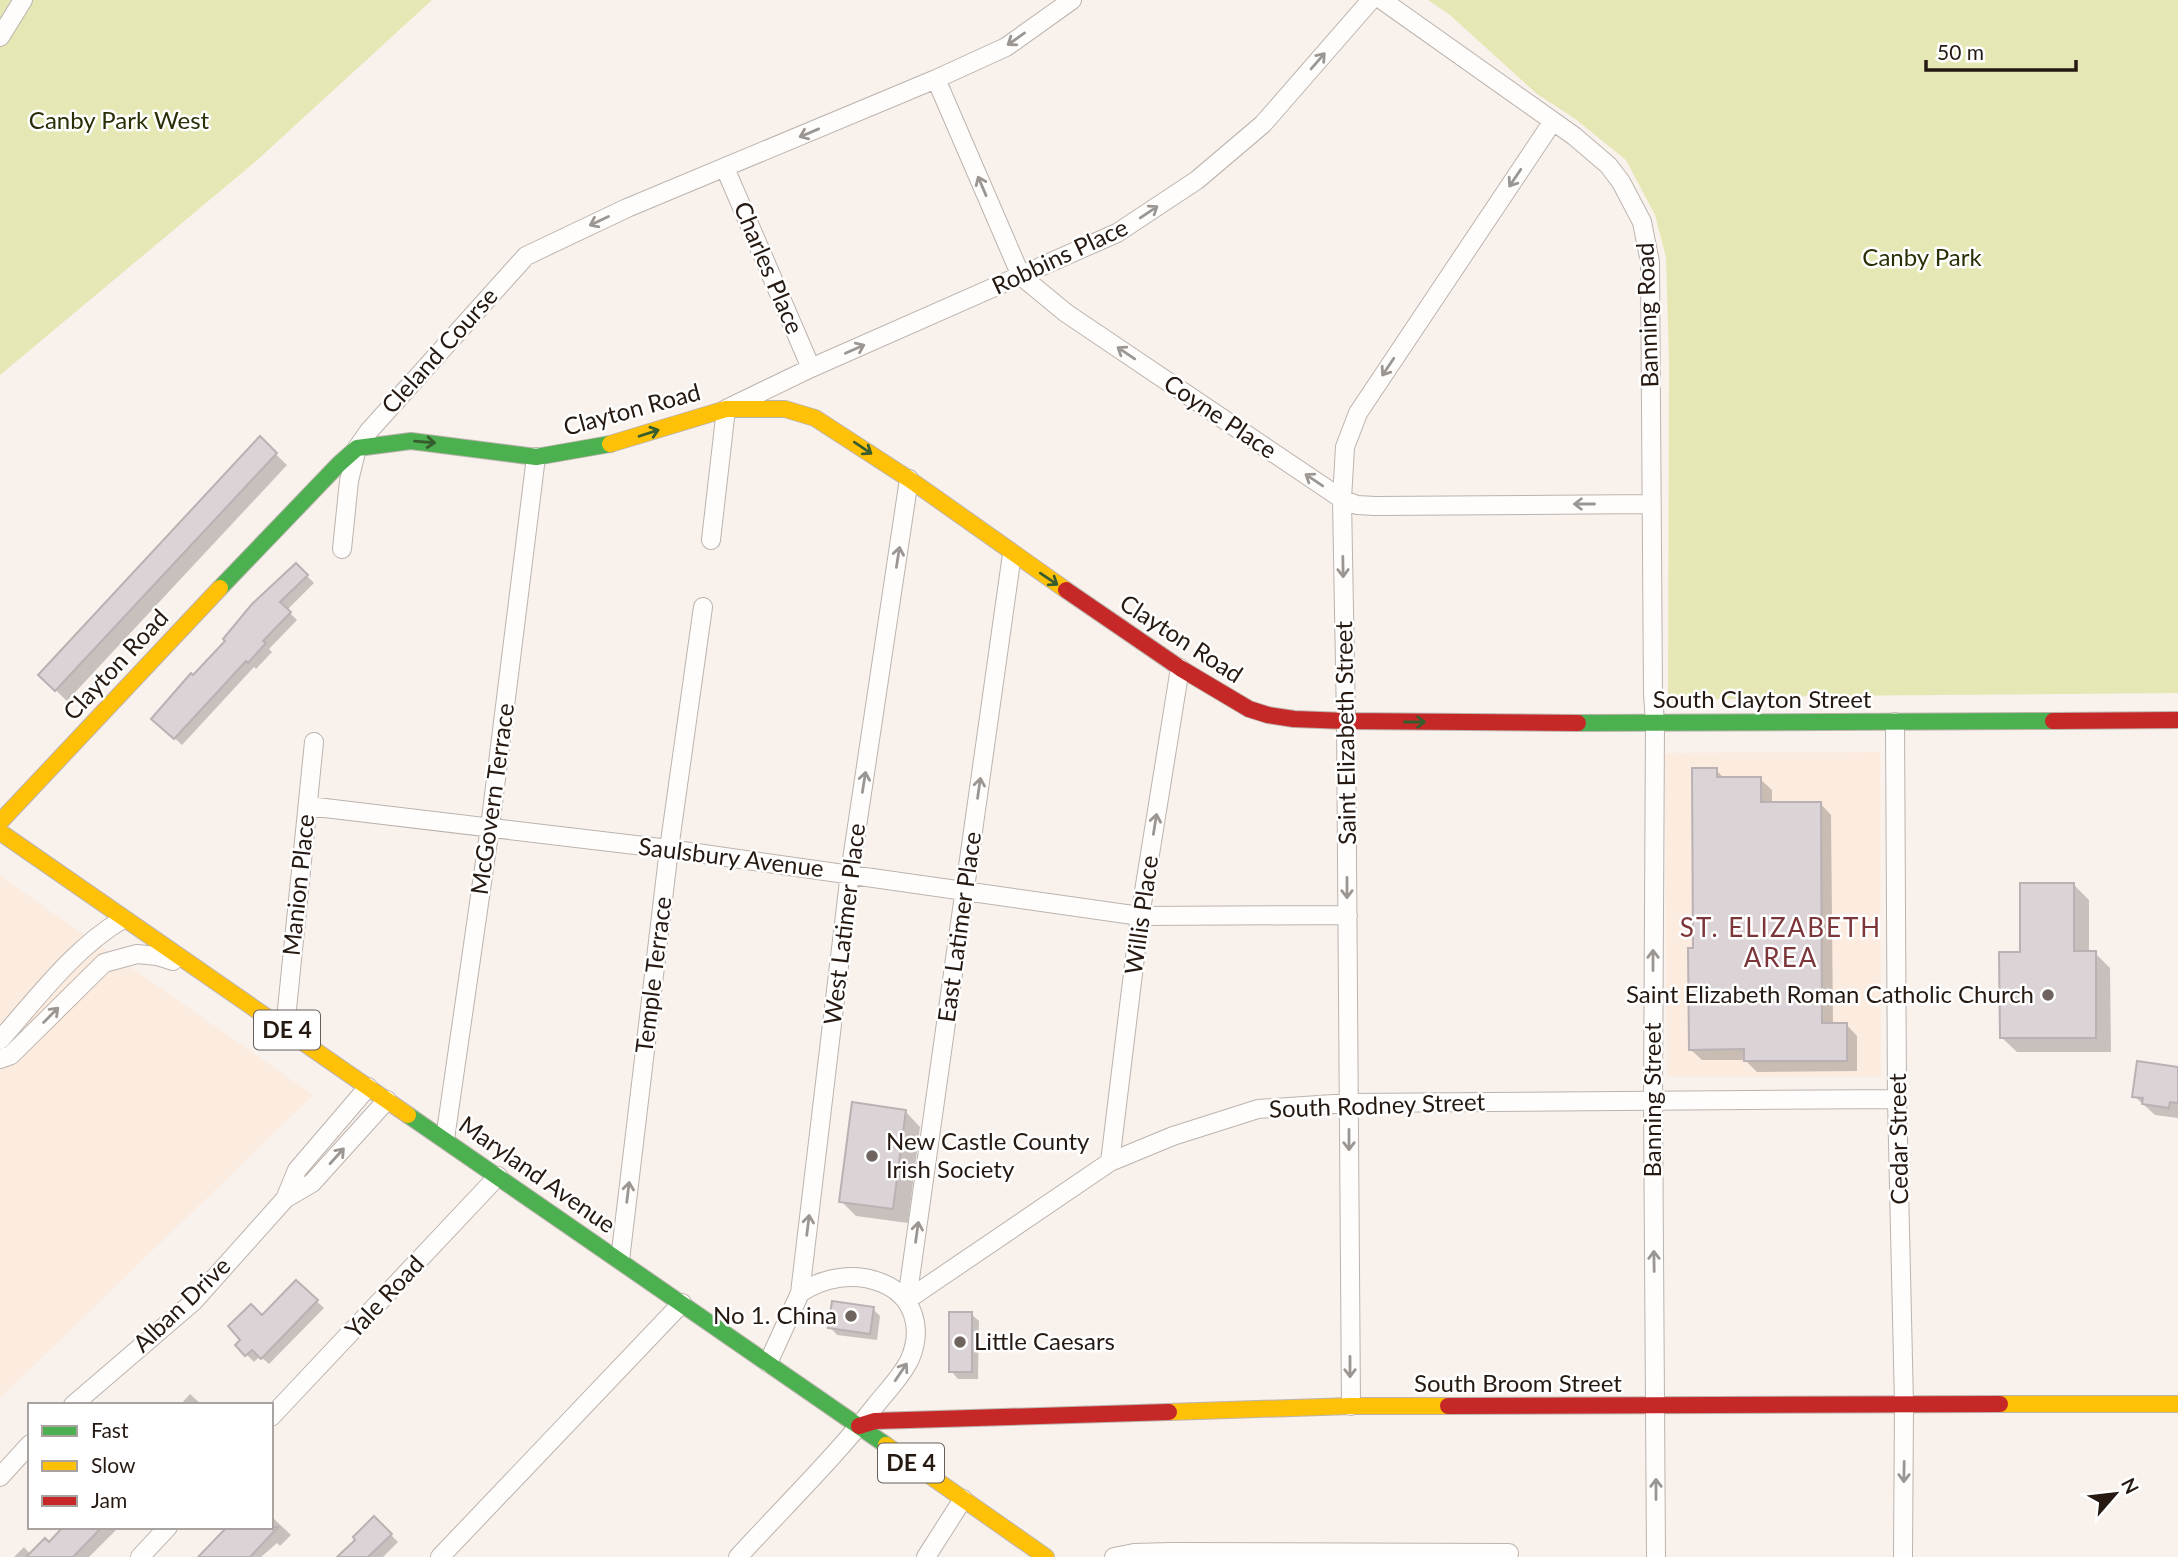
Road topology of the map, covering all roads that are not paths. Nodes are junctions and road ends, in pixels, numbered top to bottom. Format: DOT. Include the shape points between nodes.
graph roads {
  1 [pos="23,0"];
  2 [pos="1072,0"];
  3 [pos="1371,0"];
  4 [pos="1382,0"];
  5 [pos="0,37"];
  6 [pos="936,79"];
  7 [pos="1553,121"];
  8 [pos="725,168"];
  9 [pos="1021,276"];
  10 [pos="811,368"];
  11 [pos="726,409"];
  12 [pos="357,448"];
  13 [pos="536,457"];
  14 [pos="909,479"];
  15 [pos="1342,499"];
  16 [pos="1652,504"];
  17 [pos="711,540"];
  18 [pos="342,549"];
  19 [pos="1012,554"];
  20 [pos="1652,559"];
  21 [pos="703,607"];
  22 [pos="1180,668"];
  23 [pos="2178,720"];
  24 [pos="1346,721"];
  25 [pos="1895,722"];
  26 [pos="1654,723"];
  27 [pos="314,742"];
  28 [pos="308,806"];
  29 [pos="0,822"];
  30 [pos="490,827"];
  31 [pos="0,832"];
  32 [pos="669,849"];
  33 [pos="850,873"];
  34 [pos="965,890"];
  35 [pos="1348,915"];
  36 [pos="1140,916"];
  37 [pos="123,919"];
  38 [pos="205,974"];
  39 [pos="285,1029"];
  40 [pos="0,1040"];
  41 [pos="0,1059"];
  42 [pos="368,1087"];
  43 [pos="1897,1099"];
  44 [pos="387,1100"];
  45 [pos="1653,1101"];
  46 [pos="1349,1103"];
  47 [pos="445,1139"];
  48 [pos="1110,1162"];
  49 [pos="498,1176"];
  50 [pos="285,1199"];
  51 [pos="620,1260"];
  52 [pos="800,1293"];
  53 [pos="907,1300"];
  54 [pos="682,1303"];
  55 [pos="768,1363"];
  56 [pos="75,1403"];
  57 [pos="1904,1404"];
  58 [pos="2178,1404"];
  59 [pos="1350,1406"];
  60 [pos="1656,1406"];
  61 [pos="273,1415"];
  62 [pos="859,1426"];
  63 [pos="28,1446"];
  64 [pos="0,1477"];
  65 [pos="963,1499"];
  66 [pos="166,1529"];
  67 [pos="1509,1553"];
  68 [pos="140,1557"];
  69 [pos="440,1557"];
  70 [pos="738,1557"];
  71 [pos="926,1557"];
  72 [pos="1046,1557"];
  73 [pos="1114,1557"];
  74 [pos="1656,1557"];
  75 [pos="1903,1557"];
  1 -- 5 [label="street"];
  2 -- 6 [label="street, one-way" via="1006,47"];
  9 -- 3 [label="street, Robbins Place, one-way" via="1117,233 1197,180 1263,124"];
  4 -- 7 [label="street, Banning Road"];
  6 -- 8 [label="street, one-way"];
  9 -- 6 [label="street, Coyne Place, one-way"];
  7 -- 15 [label="street, Saint Elizabeth Street, one-way" via="1358,413 1345,447"];
  7 -- 16 [label="street, Banning Road" via="1591,149 1621,182 1648,244"];
  8 -- 10 [label="street, Charles Place"];
  8 -- 12 [label="street, Cleland Course, one-way" via="526,256"];
  10 -- 9 [label="street, Robbins Place, one-way"];
  15 -- 9 [label="street, Coyne Place, one-way" via="1066,313"];
  10 -- 11 [label="street, Robbins Place"];
  13 -- 11 [label="street, Clayton Road, one-way" via="622,442"];
  11 -- 14 [label="street, Clayton Road, one-way" via="785,409 815,418"];
  11 -- 17 [label="street"];
  12 -- 13 [label="street, Clayton Road, one-way" via="411,440"];
  12 -- 18 [label="street"];
  12 -- 29 [label="street, Clayton Road"];
  13 -- 30 [label="street, McGovern Terrace"];
  14 -- 19 [label="street, Clayton Road"];
  33 -- 14 [label="street, West Latimer Place, one-way"];
  16 -- 15 [label="street, Coyne Place, one-way" via="1375,506"];
  15 -- 24 [label="street, Saint Elizabeth Street, one-way"];
  16 -- 20 [label="street, Banning Road"];
  19 -- 22 [label="street, Clayton Road, one-way"];
  34 -- 19 [label="street, East Latimer Place, one-way"];
  20 -- 26 [label="street, Banning Street"];
  21 -- 32 [label="street, Temple Terrace"];
  22 -- 24 [label="street, Clayton Road" via="1249,709 1294,719"];
  36 -- 22 [label="street, Willis Place, one-way"];
  23 -- 25 [label="street, South Clayton Street"];
  24 -- 26 [label="street, South Clayton Street, one-way"];
  24 -- 35 [label="street, Saint Elizabeth Street, one-way"];
  25 -- 26 [label="street, South Clayton Street"];
  25 -- 43 [label="street, Cedar Street"];
  45 -- 26 [label="street, Banning Street, one-way"];
  27 -- 28 [label="street, Manion Place"];
  28 -- 30 [label="street, Saulsbury Avenue"];
  28 -- 39 [label="street, Manion Place"];
  30 -- 32 [label="street, Saulsbury Avenue"];
  30 -- 47 [label="street, McGovern Terrace"];
  31 -- 37 [label="street, Maryland Avenue / DE 4"];
  32 -- 33 [label="street, Saulsbury Avenue"];
  51 -- 32 [label="street, Temple Terrace, one-way"];
  33 -- 34 [label="street, Saulsbury Avenue"];
  52 -- 33 [label="street, West Latimer Place, one-way"];
  34 -- 36 [label="street, Saulsbury Avenue"];
  53 -- 34 [label="street, East Latimer Place, one-way"];
  35 -- 36 [label="street, Saulsbury Avenue"];
  35 -- 46 [label="street, Saint Elizabeth Street"];
  36 -- 48 [label="street, Willis Place"];
  37 -- 38 [label="street, Maryland Avenue / DE 4"];
  37 -- 40 [label="street" via="82,949"];
  38 -- 39 [label="street, Maryland Avenue / DE 4"];
  41 -- 38 [label="street, one-way" via="11,1055 104,963 137,954 157,956"];
  39 -- 42 [label="street, Maryland Avenue / DE 4"];
  42 -- 44 [label="street, Maryland Avenue / DE 4"];
  42 -- 50 [label="street, Alban Drive" via="297,1170"];
  43 -- 45 [label="street, South Rodney Street"];
  43 -- 57 [label="street, Cedar Street"];
  44 -- 47 [label="street, Maryland Avenue / DE 4"];
  50 -- 44 [label="street, Alban Drive, one-way" via="312,1183"];
  45 -- 46 [label="street, South Rodney Street"];
  60 -- 45 [label="street, Banning Street, one-way"];
  46 -- 48 [label="street, South Rodney Street" via="1258,1109"];
  46 -- 59 [label="street, Saint Elizabeth Street, one-way"];
  47 -- 49 [label="street, Maryland Avenue / DE 4"];
  48 -- 53 [label="street, South Rodney Street"];
  49 -- 51 [label="street, Maryland Avenue / DE 4"];
  49 -- 61 [label="street, Yale Road"];
  50 -- 56 [label="street, Alban Drive" via="193,1302"];
  51 -- 54 [label="street, Maryland Avenue / DE 4"];
  52 -- 53 [label="street" via="826,1281 861,1278 887,1285"];
  52 -- 55 [label="street, West Latimer Place"];
  62 -- 53 [label="street, one-way" via="910,1358 915,1329"];
  54 -- 55 [label="street, Maryland Avenue / DE 4"];
  54 -- 69 [label="street"];
  55 -- 62 [label="street, Maryland Avenue / DE 4"];
  57 -- 58 [label="street, South Broom Street"];
  57 -- 60 [label="street, South Broom Street"];
  57 -- 75 [label="street, Cedar Street, one-way"];
  59 -- 60 [label="street, South Broom Street"];
  59 -- 62 [label="street, South Broom Street" via="875,1421"];
  74 -- 60 [label="street, Banning Street, one-way"];
  62 -- 65 [label="street, Maryland Avenue / DE 4"];
  62 -- 70 [label="street"];
  63 -- 64 [label="street"];
  65 -- 71 [label="street"];
  65 -- 72 [label="street, Maryland Avenue / DE 4"];
  66 -- 68 [label="street"];
  67 -- 73 [label="street" via="1171,1552"];
}
